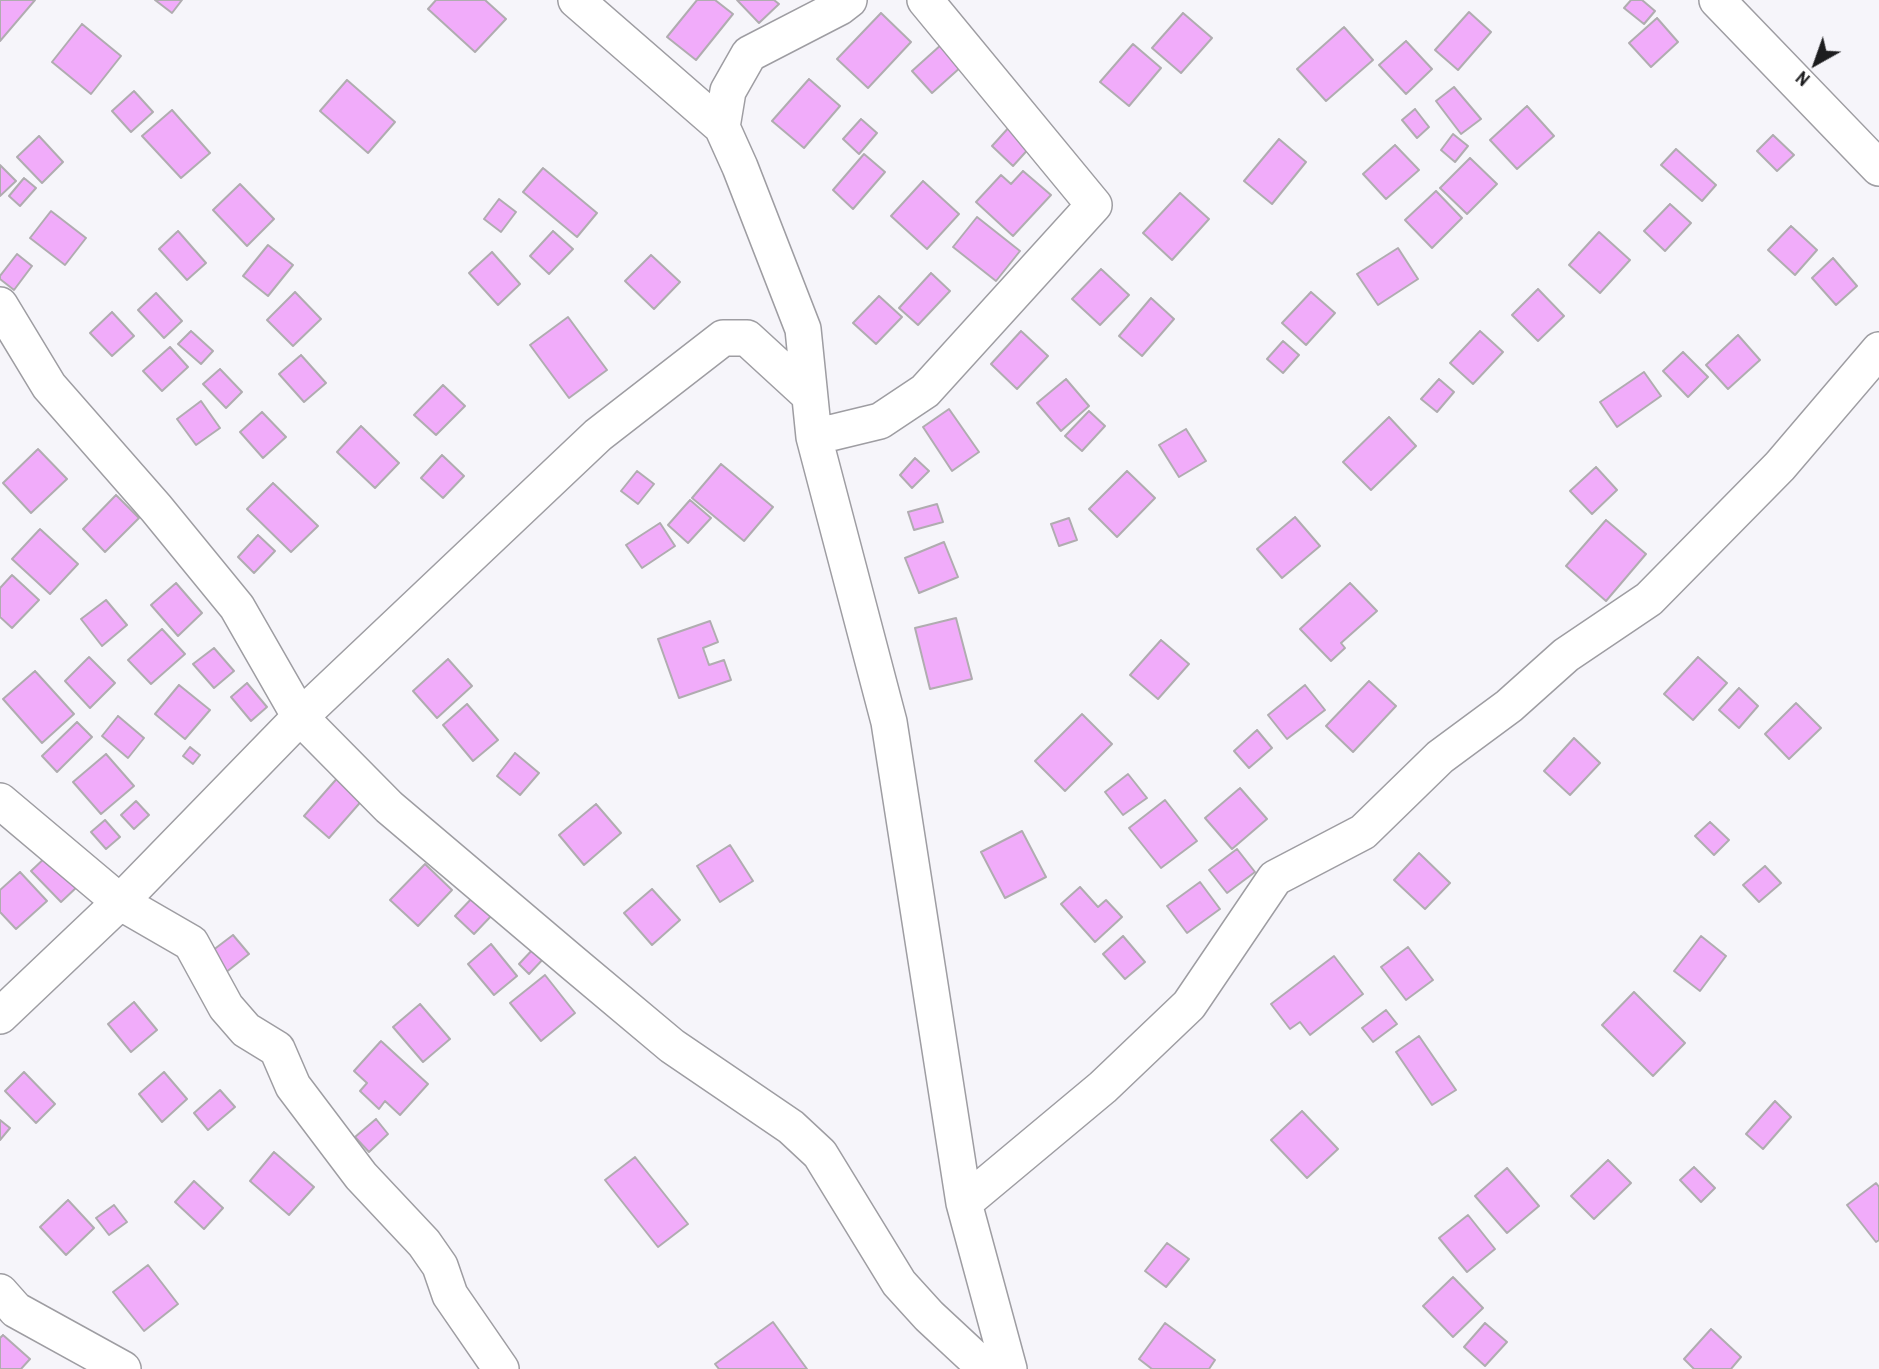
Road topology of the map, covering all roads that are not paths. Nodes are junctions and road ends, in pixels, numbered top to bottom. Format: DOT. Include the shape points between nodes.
graph roads {
  1 [pos="576,0"];
  2 [pos="849,0"];
  3 [pos="925,0"];
  4 [pos="1717,0"];
  5 [pos="722,127"];
  6 [pos="1879,168"];
  7 [pos="0,305"];
  8 [pos="1879,350"];
  9 [pos="808,394"];
  10 [pos="814,437"];
  11 [pos="300,717"];
  12 [pos="0,801"];
  13 [pos="120,902"];
  14 [pos="0,1016"];
  15 [pos="964,1203"];
  16 [pos="0,1292"];
  17 [pos="123,1369"];
  18 [pos="500,1369"];
  19 [pos="986,1369"];
  20 [pos="1009,1369"];
  1 -- 5 [label="street"];
  2 -- 5 [label="street" via="749,54 728,91"];
  3 -- 10 [label="street" via="1094,205 925,391 880,421"];
  4 -- 6 [label="street"];
  5 -- 9 [label="street" via="803,329"];
  7 -- 11 [label="street" via="49,386 237,607"];
  8 -- 15 [label="street" via="1780,466 1649,599 1566,655 1440,757 1363,832 1275,878 1189,1005 1103,1087"];
  9 -- 10 [label="street"];
  9 -- 11 [label="street" via="747,338 723,338 598,436"];
  10 -- 15 [label="street" via="889,722"];
  11 -- 13 [label="street"];
  11 -- 19 [label="street" via="389,807 672,1046 811,1145 899,1283"];
  12 -- 13 [label="street"];
  13 -- 14 [label="street"];
  13 -- 18 [label="street" via="191,943 226,1007 246,1030 277,1049 293,1086 362,1176 424,1243 440,1266 450,1295"];
  15 -- 20 [label="street"];
  16 -- 17 [label="street" via="16,1310"];
}
